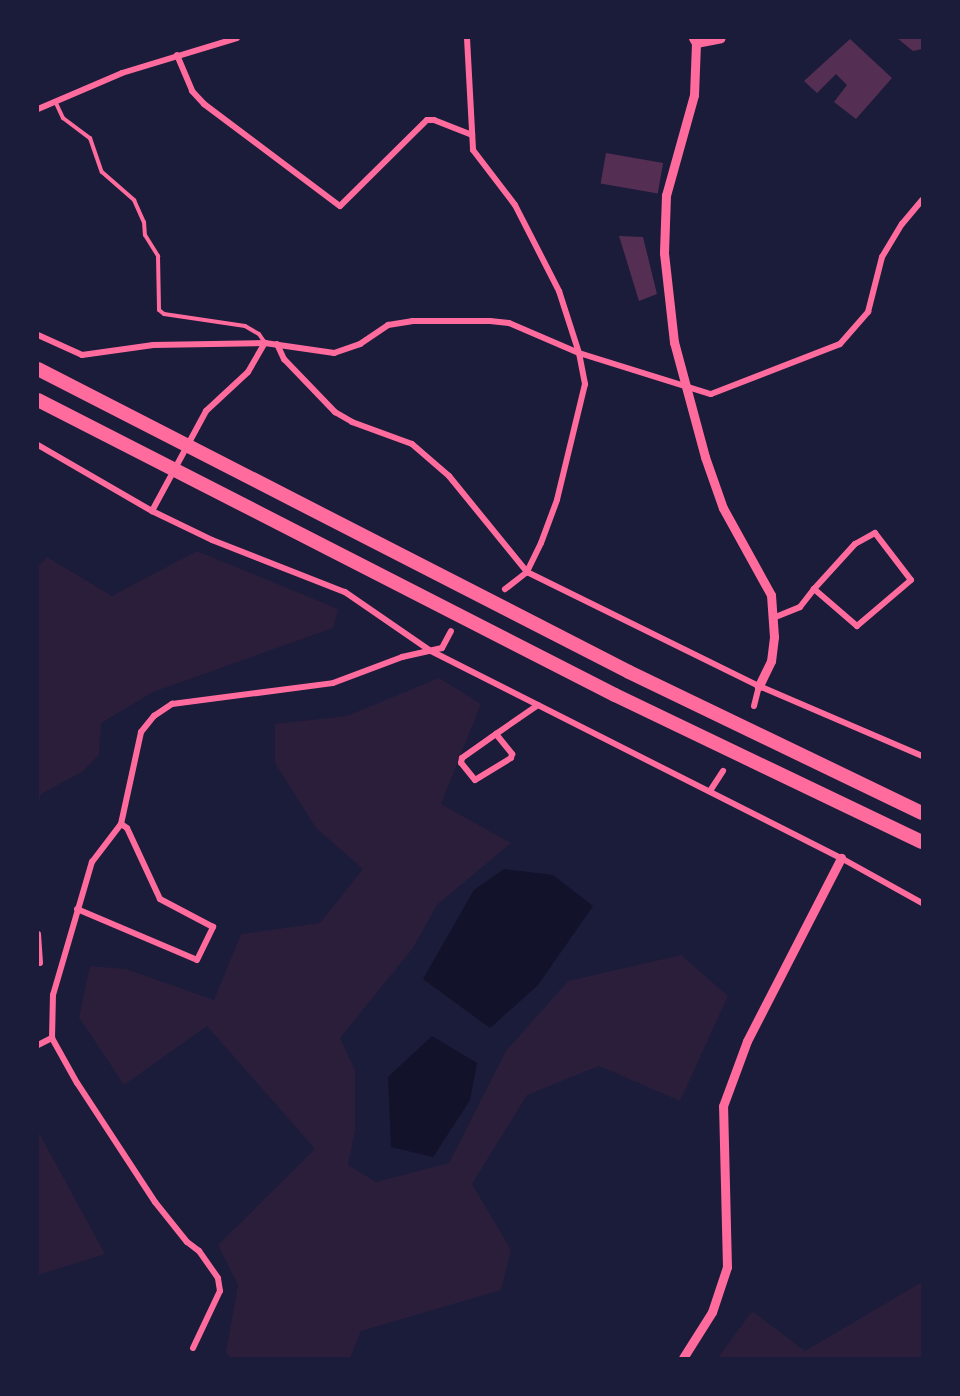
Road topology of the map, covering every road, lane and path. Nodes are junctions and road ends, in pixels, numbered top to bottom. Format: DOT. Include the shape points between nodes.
graph roads {
  1 [pos="237,38"];
  2 [pos="467,38"];
  3 [pos="721,38"];
  4 [pos="695,40"];
  5 [pos="177,55"];
  6 [pos="55,101"];
  7 [pos="38,109"];
  8 [pos="472,135"];
  9 [pos="922,200"];
  10 [pos="38,335"];
  11 [pos="265,343"];
  12 [pos="277,344"];
  13 [pos="579,353"];
  14 [pos="38,369"];
  15 [pos="685,387"];
  16 [pos="38,400"];
  17 [pos="38,445"];
  18 [pos="152,511"];
  19 [pos="527,572"];
  20 [pos="505,589"];
  21 [pos="814,589"];
  22 [pos="773,618"];
  23 [pos="451,631"];
  24 [pos="431,651"];
  25 [pos="759,686"];
  26 [pos="538,705"];
  27 [pos="754,706"];
  28 [pos="496,734"];
  29 [pos="922,756"];
  30 [pos="723,771"];
  31 [pos="710,791"];
  32 [pos="922,813"];
  33 [pos="121,824"];
  34 [pos="922,843"];
  35 [pos="841,858"];
  36 [pos="922,903"];
  37 [pos="77,909"];
  38 [pos="38,934"];
  39 [pos="40,963"];
  40 [pos="52,1038"];
  41 [pos="38,1045"];
  42 [pos="193,1348"];
  43 [pos="683,1359"];
  1 -- 5 [label="street"];
  2 -- 8 [label="street"];
  3 -- 4 [label="street"];
  4 -- 15 [label="street" via="694,95 666,195 664,253 674,342"];
  5 -- 6 [label="street"];
  5 -- 8 [label="street" via="192,91 204,104 340,206 427,120"];
  6 -- 7 [label="street"];
  6 -- 11 [label="lane" via="63,118 90,138 102,172 134,200 145,235 158,256 159,310 164,314 245,326"];
  8 -- 13 [label="street" via="473,150 514,205 559,291"];
  9 -- 15 [label="street" via="882,257 868,312 840,344 711,394"];
  10 -- 11 [label="street" via="82,355 153,345"];
  11 -- 12 [label="street"];
  11 -- 18 [label="street" via="248,372 206,411"];
  12 -- 13 [label="street" via="334,353 360,344 388,325 412,321 490,321 509,323"];
  12 -- 19 [label="street" via="284,359 335,412 412,444 449,476"];
  13 -- 15 [label="street"];
  13 -- 19 [label="street" via="585,384 557,500"];
  14 -- 32 [label="highway" via="629,672"];
  15 -- 22 [label="street" via="723,508 771,595"];
  16 -- 34 [label="highway" via="605,690"];
  17 -- 18 [label="street"];
  18 -- 24 [label="street" via="212,540 345,592"];
  19 -- 20 [label="street"];
  19 -- 25 [label="street"];
  21 -- 21 [label="street" via="857,626 911,580 875,533 855,544"];
  21 -- 22 [label="street" via="800,607"];
  22 -- 25 [label="street" via="771,661"];
  23 -- 24 [label="street" via="442,648"];
  24 -- 26 [label="street"];
  24 -- 33 [label="street" via="402,657 333,683 172,704 154,716 141,732"];
  25 -- 27 [label="street"];
  25 -- 29 [label="street"];
  26 -- 28 [label="street"];
  26 -- 31 [label="street"];
  28 -- 28 [label="street" via="462,758 461,763 475,780 511,758"];
  30 -- 31 [label="street"];
  31 -- 35 [label="street"];
  33 -- 37 [label="street" via="95,854"];
  33 -- 37 [label="street" via="127,828 160,898 213,927 197,960"];
  35 -- 36 [label="street"];
  35 -- 43 [label="street" via="747,1041 723,1106 727,1267 712,1312"];
  37 -- 40 [label="street" via="52,995"];
  38 -- 39 [label="street"];
  40 -- 41 [label="street"];
  40 -- 42 [label="street" via="155,1202 218,1278 220,1291"];
}
